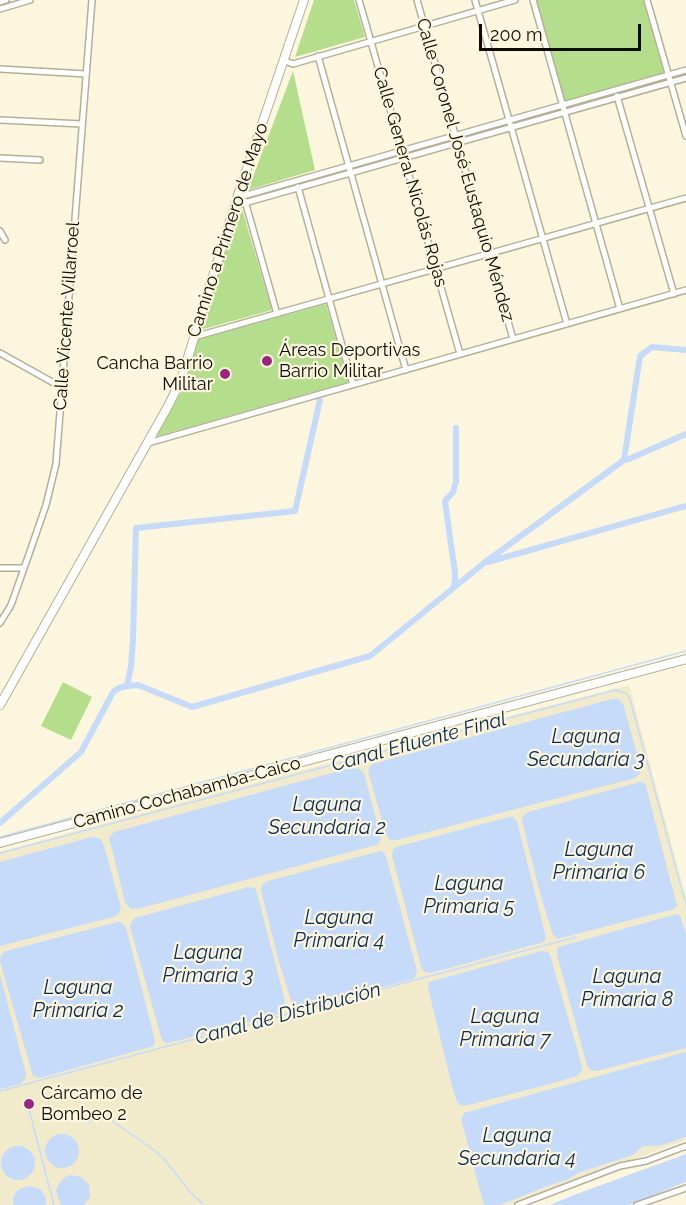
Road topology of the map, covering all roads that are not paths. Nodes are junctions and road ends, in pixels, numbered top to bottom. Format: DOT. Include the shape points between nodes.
graph roads {
  1 [pos="6,0"];
  2 [pos="30,0"];
  3 [pos="92,0"];
  4 [pos="304,0"];
  5 [pos="359,0"];
  6 [pos="417,0"];
  7 [pos="475,0"];
  8 [pos="515,0"];
  9 [pos="532,0"];
  10 [pos="647,0"];
  11 [pos="0,2"];
  12 [pos="17,2"];
  13 [pos="0,9"];
  14 [pos="478,11"];
  15 [pos="425,26"];
  16 [pos="371,41"];
  17 [pos="318,56"];
  18 [pos="283,60"];
  19 [pos="0,69"];
  20 [pos="686,70"];
  21 [pos="86,74"];
  22 [pos="669,75"];
  23 [pos="686,78"];
  24 [pos="671,82"];
  25 [pos="615,90"];
  26 [pos="617,97"];
  27 [pos="562,105"];
  28 [pos="564,112"];
  29 [pos="0,120"];
  30 [pos="508,121"];
  31 [pos="82,124"];
  32 [pos="510,128"];
  33 [pos="456,136"];
  34 [pos="686,136"];
  35 [pos="458,143"];
  36 [pos="402,151"];
  37 [pos="0,158"];
  38 [pos="404,158"];
  39 [pos="40,160"];
  40 [pos="349,166"];
  41 [pos="351,173"];
  42 [pos="296,181"];
  43 [pos="298,188"];
  44 [pos="241,196"];
  45 [pos="686,198"];
  46 [pos="245,203"];
  47 [pos="234,206"];
  48 [pos="649,208"];
  49 [pos="596,223"];
  50 [pos="0,231"];
  51 [pos="544,238"];
  52 [pos="5,240"];
  53 [pos="489,254"];
  54 [pos="436,269"];
  55 [pos="382,284"];
  56 [pos="686,290"];
  57 [pos="674,294"];
  58 [pos="329,299"];
  59 [pos="620,309"];
  60 [pos="277,314"];
  61 [pos="567,324"];
  62 [pos="194,337"];
  63 [pos="513,339"];
  64 [pos="0,353"];
  65 [pos="460,354"];
  66 [pos="406,370"];
  67 [pos="353,385"];
  68 [pos="61,387"];
  69 [pos="146,444"];
  70 [pos="0,568"];
  71 [pos="24,568"];
  72 [pos="0,623"];
  73 [pos="686,659"];
  74 [pos="0,705"];
  75 [pos="0,843"];
  76 [pos="686,1146"];
  77 [pos="686,1188"];
  78 [pos="518,1205"];
  79 [pos="637,1205"];
  1 -- 11 [label="street"];
  2 -- 12 [label="street"];
  3 -- 21 [label="street, Calle Vicente Villarroel"];
  4 -- 18 [label="main road, Camino a Primero de Mayo"];
  5 -- 16 [label="street, Calle General Nicolás Rojas"];
  6 -- 15 [label="street, Calle Coronel José Eustaquio Méndez"];
  7 -- 14 [label="street"];
  8 -- 14 [label="street"];
  9 -- 27 [label="street"];
  10 -- 22 [label="street"];
  12 -- 13 [label="street"];
  14 -- 15 [label="street"];
  14 -- 30 [label="street"];
  15 -- 16 [label="street"];
  15 -- 33 [label="street, Calle Coronel José Eustaquio Méndez"];
  16 -- 17 [label="street"];
  16 -- 36 [label="street, Calle General Nicolás Rojas"];
  17 -- 18 [label="street" via="293,64"];
  17 -- 40 [label="street"];
  18 -- 44 [label="main road, Camino a Primero de Mayo"];
  19 -- 21 [label="street"];
  20 -- 22 [label="street"];
  21 -- 31 [label="street, Calle Vicente Villarroel"];
  22 -- 24 [label="street"];
  22 -- 25 [label="street"];
  23 -- 24 [label="street"];
  24 -- 26 [label="street"];
  24 -- 34 [label="street"];
  25 -- 26 [label="street"];
  25 -- 27 [label="street"];
  26 -- 28 [label="street"];
  26 -- 48 [label="street"];
  27 -- 28 [label="street"];
  27 -- 30 [label="street"];
  28 -- 32 [label="street"];
  28 -- 49 [label="street"];
  29 -- 31 [label="street"];
  30 -- 32 [label="street"];
  30 -- 33 [label="street"];
  31 -- 68 [label="street, Calle Vicente Villarroel"];
  32 -- 35 [label="street"];
  32 -- 51 [label="street"];
  33 -- 35 [label="street, Calle Coronel José Eustaquio Méndez"];
  33 -- 36 [label="street"];
  35 -- 38 [label="street"];
  35 -- 53 [label="street, Calle Coronel José Eustaquio Méndez"];
  36 -- 38 [label="street, Calle General Nicolás Rojas"];
  36 -- 40 [label="street"];
  37 -- 39 [label="street"];
  38 -- 41 [label="street"];
  38 -- 54 [label="street, Calle General Nicolás Rojas"];
  40 -- 41 [label="street"];
  40 -- 42 [label="street"];
  41 -- 43 [label="street"];
  41 -- 55 [label="street"];
  42 -- 43 [label="street"];
  42 -- 44 [label="street"];
  43 -- 46 [label="street"];
  43 -- 58 [label="street"];
  44 -- 46 [label="street"];
  44 -- 47 [label="main road, Camino a Primero de Mayo"];
  45 -- 48 [label="street"];
  46 -- 47 [label="street"];
  46 -- 60 [label="street"];
  47 -- 62 [label="main road, Camino a Primero de Mayo"];
  48 -- 49 [label="street"];
  48 -- 57 [label="street"];
  49 -- 51 [label="street"];
  49 -- 59 [label="street"];
  50 -- 52 [label="street"];
  51 -- 53 [label="street"];
  51 -- 61 [label="street"];
  53 -- 54 [label="street"];
  53 -- 63 [label="street, Calle Coronel José Eustaquio Méndez"];
  54 -- 55 [label="street"];
  54 -- 65 [label="street, Calle General Nicolás Rojas"];
  55 -- 58 [label="street"];
  55 -- 66 [label="street"];
  56 -- 57 [label="street"];
  57 -- 59 [label="street"];
  58 -- 60 [label="street"];
  58 -- 67 [label="street"];
  59 -- 61 [label="street"];
  60 -- 62 [label="street"];
  61 -- 63 [label="street"];
  62 -- 69 [label="main road, Camino a Primero de Mayo" via="181,380"];
  63 -- 65 [label="street"];
  64 -- 68 [label="street"];
  65 -- 66 [label="street"];
  66 -- 67 [label="street"];
  67 -- 69 [label="street"];
  68 -- 71 [label="street, Calle Vicente Villarroel" via="56,465"];
  69 -- 74 [label="main road, Camino a Primero de Mayo"];
  70 -- 71 [label="street"];
  71 -- 72 [label="street, Calle Vicente Villarroel"];
  73 -- 75 [label="main road, Camino Cochabamba-Caico"];
  76 -- 78 [label="street"];
  77 -- 79 [label="street"];
}
